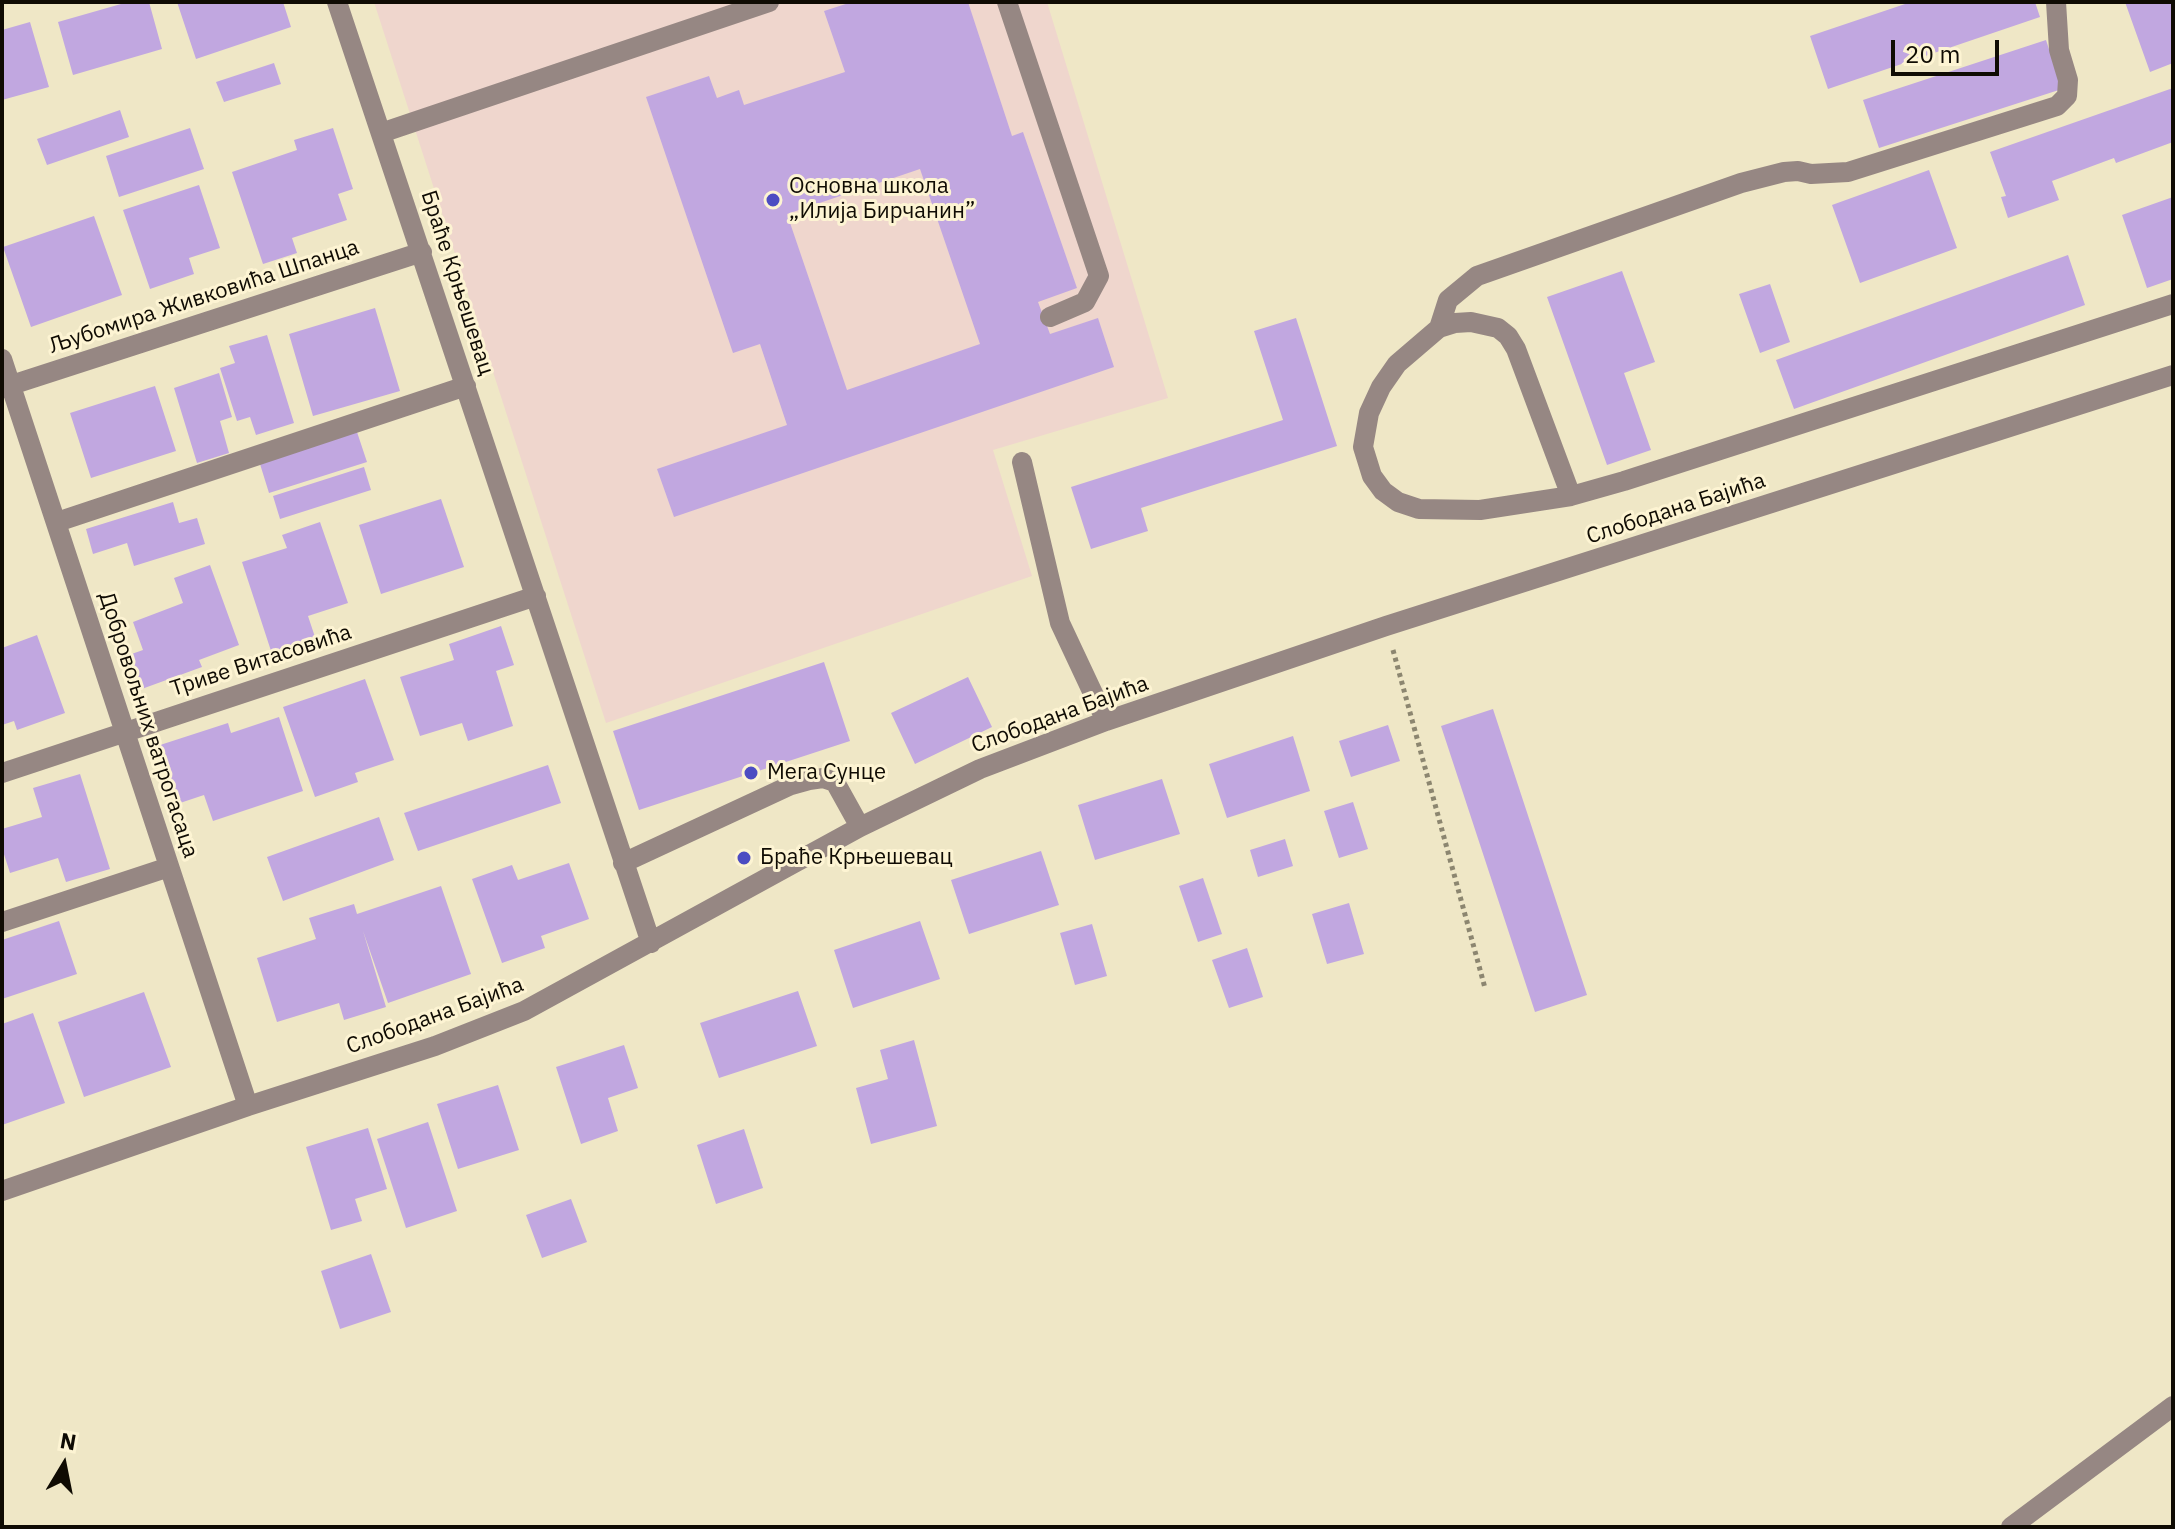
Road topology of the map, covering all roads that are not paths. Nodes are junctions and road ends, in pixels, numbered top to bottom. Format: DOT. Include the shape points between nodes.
graph roads {
  1 [pos="337,2"];
  2 [pos="769,2"];
  3 [pos="1007,2"];
  4 [pos="2056,2"];
  5 [pos="381,133"];
  6 [pos="422,252"];
  7 [pos="2173,304"];
  8 [pos="1050,317"];
  9 [pos="1439,328"];
  10 [pos="2,359"];
  11 [pos="2173,375"];
  12 [pos="6,386"];
  13 [pos="466,386"];
  14 [pos="1022,462"];
  15 [pos="1571,496"];
  16 [pos="57,522"];
  17 [pos="536,596"];
  18 [pos="1106,721"];
  19 [pos="124,733"];
  20 [pos="2,773"];
  21 [pos="860,827"];
  22 [pos="623,863"];
  23 [pos="169,867"];
  24 [pos="2,922"];
  25 [pos="651,943"];
  26 [pos="248,1106"];
  27 [pos="2,1191"];
  28 [pos="2173,1406"];
  29 [pos="2011,1527"];
  1 -- 5 [label="street, Браће Крњешевац"];
  2 -- 5 [label="street"];
  3 -- 8 [label="street" via="1099,276 1085,302"];
  4 -- 9 [label="street" via="2059,50 2068,80 2067,96 2057,106 1848,172 1784,172 1741,183 1477,276 1448,300"];
  5 -- 6 [label="street, Браће Крњешевац"];
  6 -- 12 [label="street, Љубомира Живковића Шпанца"];
  6 -- 13 [label="street, Браће Крњешевац"];
  7 -- 15 [label="street"];
  9 -- 15 [label="street" via="1471,322 1508,336"];
  9 -- 15 [label="street" via="1397,364 1369,413 1363,447 1383,491 1409,506 1441,511"];
  10 -- 12 [label="street, Добровољних ватрогасаца"];
  11 -- 18 [label="street, Слободана Бајића"];
  12 -- 16 [label="street, Добровољних ватрогасаца"];
  13 -- 16 [label="street"];
  13 -- 17 [label="street, Браће Крњешевац"];
  14 -- 18 [label="street" via="1060,623"];
  16 -- 19 [label="street, Добровољних ватрогасаца"];
  17 -- 19 [label="street, Триве Витасовића"];
  17 -- 22 [label="street, Браће Крњешевац"];
  18 -- 21 [label="street, Слободана Бајића" via="980,769"];
  19 -- 20 [label="street, Триве Витасовића"];
  19 -- 23 [label="street, Добровољних ватрогасаца"];
  21 -- 22 [label="street" via="835,782 809,780"];
  21 -- 25 [label="street, Слободана Бајића"];
  22 -- 25 [label="street, Браће Крњешевац"];
  23 -- 24 [label="street"];
  23 -- 26 [label="street, Добровољних ватрогасаца"];
  25 -- 26 [label="street, Слободана Бајића" via="485,1028"];
  26 -- 27 [label="street, Слободана Бајића"];
  28 -- 29 [label="street"];
}
